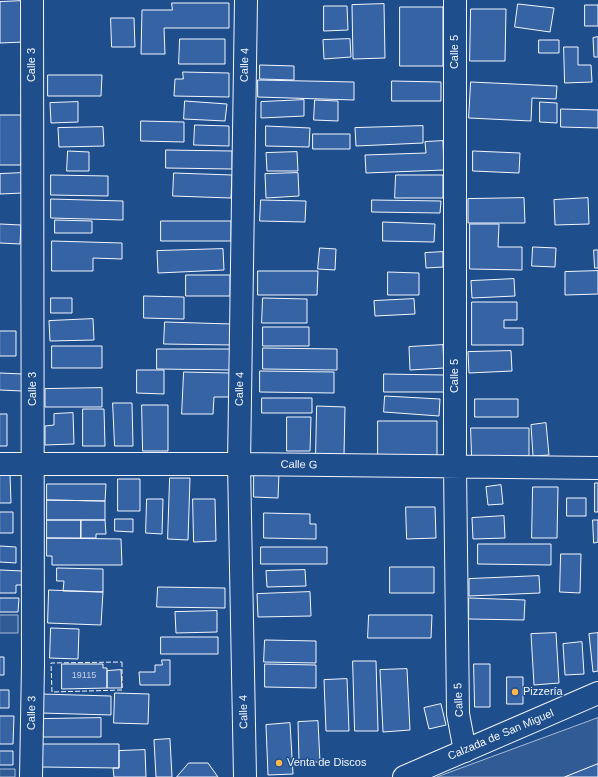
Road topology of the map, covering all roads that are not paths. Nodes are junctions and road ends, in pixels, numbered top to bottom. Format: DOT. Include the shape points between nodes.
graph roads {
  1 [pos="32,0"];
  2 [pos="246,0"];
  3 [pos="455,0"];
  4 [pos="0,464"];
  5 [pos="33,464"];
  6 [pos="239,464"];
  7 [pos="455,467"];
  8 [pos="598,468"];
  9 [pos="598,693"];
  10 [pos="465,751"];
  11 [pos="31,777"];
  12 [pos="246,777"];
  13 [pos="404,777"];
  1 -- 5 [label="street, Calle 3"];
  2 -- 6 [label="street, Calle 4"];
  3 -- 7 [label="street, Calle 5"];
  4 -- 5 [label="street, Calle G"];
  5 -- 6 [label="street, Calle G"];
  5 -- 11 [label="street, Calle 3"];
  6 -- 7 [label="street, Calle G"];
  6 -- 12 [label="street, Calle 4"];
  7 -- 8 [label="street, Calle G"];
  7 -- 10 [label="street, Calle 5" via="458,714"];
  9 -- 10 [label="street, Calzada de San Miguel"];
  10 -- 13 [label="street, Calzada de San Miguel"];
}
